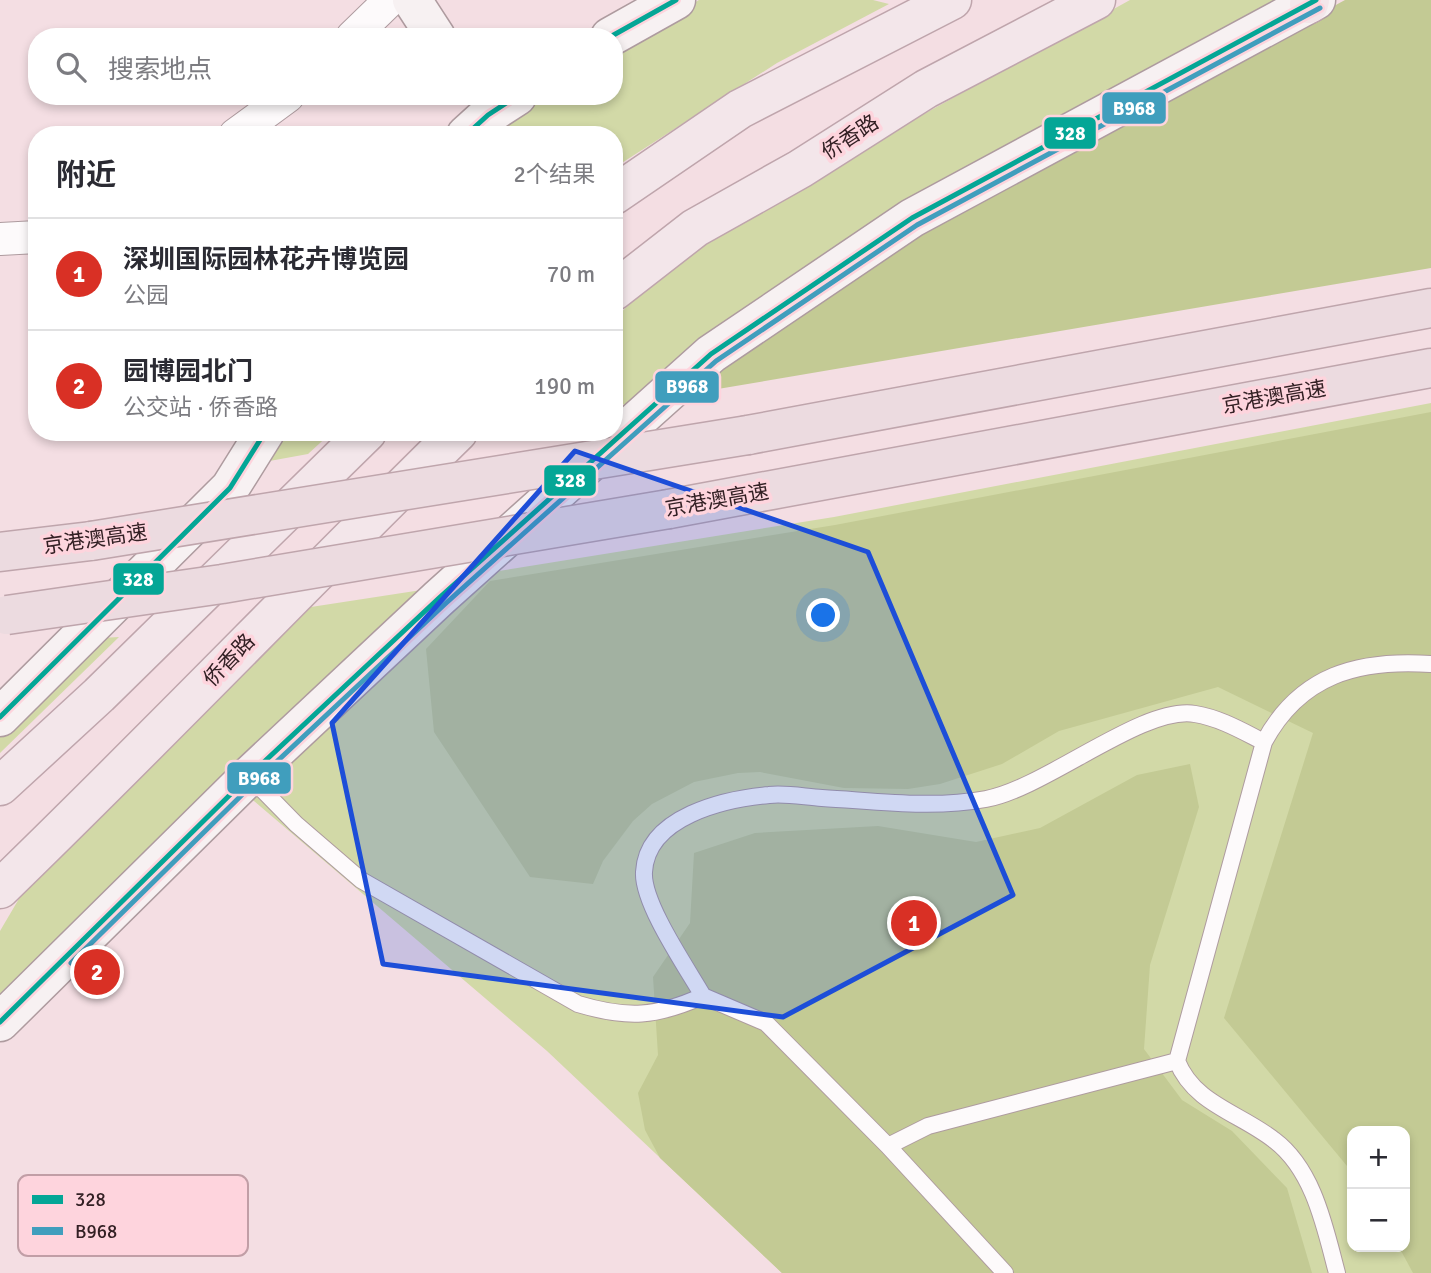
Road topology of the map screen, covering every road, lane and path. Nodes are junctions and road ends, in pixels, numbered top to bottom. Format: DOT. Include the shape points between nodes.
graph roads {
  1 [pos="390,0"];
  2 [pos="412,0"];
  3 [pos="676,0"];
  4 [pos="951,0"];
  5 [pos="1096,0"];
  6 [pos="1312,1"];
  7 [pos="361,28"];
  8 [pos="430,28"];
  9 [pos="623,30"];
  10 [pos="276,105"];
  11 [pos="247,126"];
  12 [pos="623,189"];
  13 [pos="28,237"];
  14 [pos="0,239"];
  15 [pos="623,285"];
  16 [pos="1431,308"];
  17 [pos="1431,368"];
  18 [pos="623,434"];
  19 [pos="259,441"];
  20 [pos="358,441"];
  21 [pos="449,441"];
  22 [pos="615,441"];
  23 [pos="0,551"];
  24 [pos="4,615"];
  25 [pos="1431,664"];
  26 [pos="0,717"];
  27 [pos="1264,742"];
  28 [pos="249,776"];
  29 [pos="0,786"];
  30 [pos="0,889"];
  31 [pos="703,996"];
  32 [pos="0,1022"];
  33 [pos="1177,1061"];
  34 [pos="888,1146"];
  35 [pos="1005,1273"];
  36 [pos="1338,1273"];
  1 -- 7 [label="street"];
  2 -- 8 [label="main road"];
  3 -- 9 [label="main road"];
  4 -- 12 [label="main road" via="740,109"];
  5 -- 15 [label="main road, 侨香路" via="926,89 800,169 695,228"];
  6 -- 18 [label="main road" via="912,218 712,354"];
  10 -- 11 [label="street"];
  13 -- 14 [label="street"];
  16 -- 23 [label="highway, 京港澳高速, bridge" via="748,435 91,541"];
  17 -- 24 [label="highway, 京港澳高速, bridge" via="669,509 222,584"];
  19 -- 26 [label="main road" via="230,488"];
  20 -- 29 [label="main road"];
  21 -- 30 [label="main road, 侨香路"];
  22 -- 28 [label="main road"];
  25 -- 27 [label="lane" via="1371,665 1316,683 1293,699"];
  27 -- 31 [label="lane" via="1212,718 1174,713 1153,719 1040,779 988,799 932,805 771,794 720,803 678,821 653,843 644,873 652,906"];
  27 -- 33 [label="lane"];
  28 -- 31 [label="lane" via="361,880 578,1004 613,1014 642,1015"];
  28 -- 32 [label="main road"];
  31 -- 34 [label="lane" via="766,1023"];
  33 -- 34 [label="lane" via="928,1126"];
  33 -- 36 [label="lane" via="1195,1092 1276,1141 1300,1169 1320,1210"];
  34 -- 35 [label="lane"];
}
